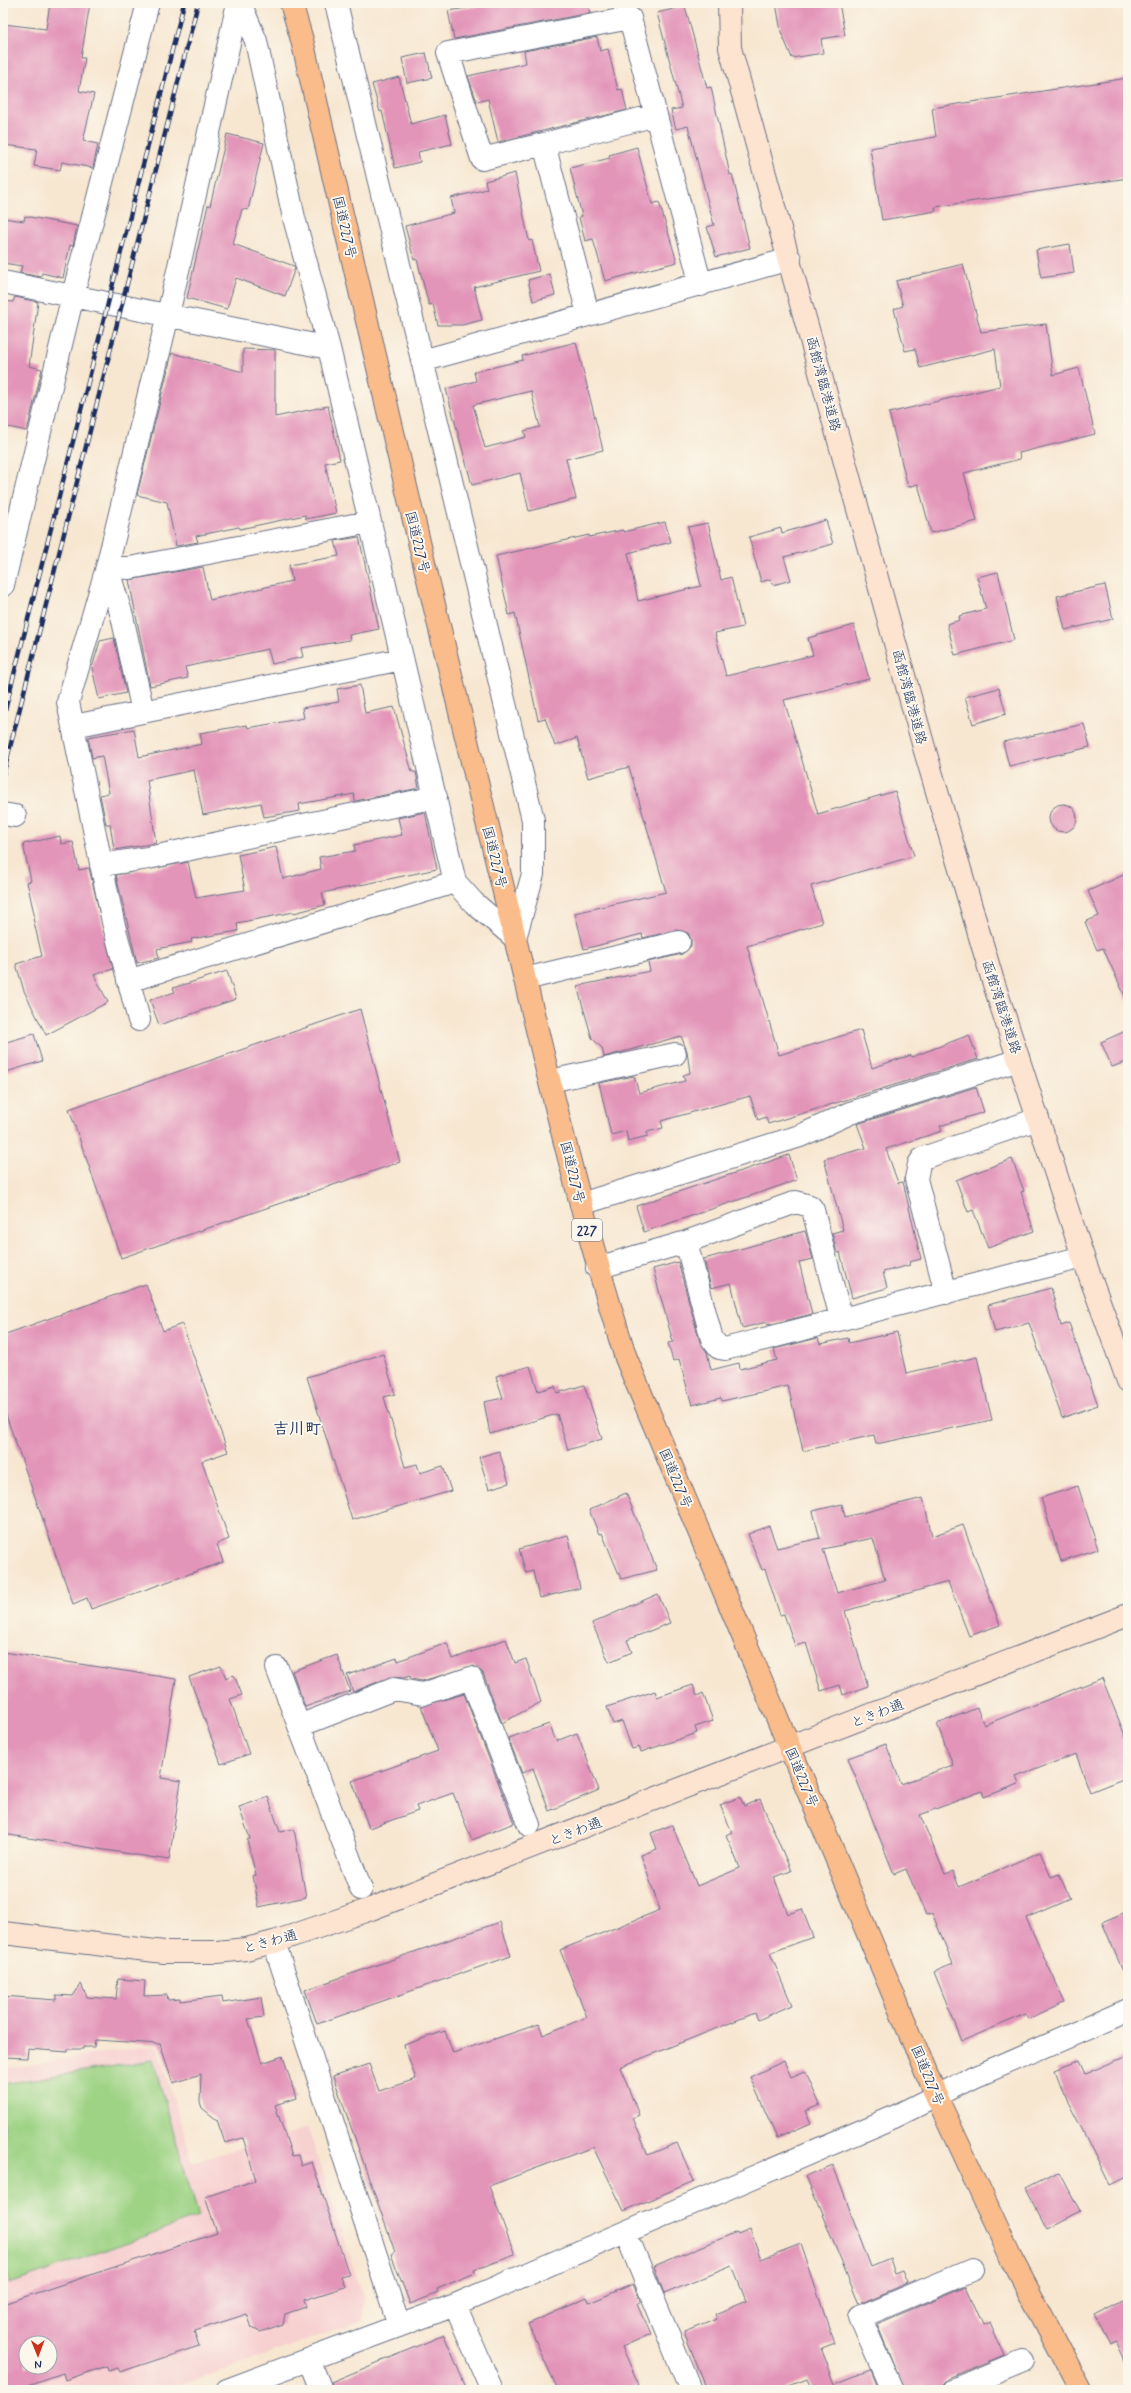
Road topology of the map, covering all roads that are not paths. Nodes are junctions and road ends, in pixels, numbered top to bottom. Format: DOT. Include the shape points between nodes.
graph roads {
  1 [pos="148,3"];
  2 [pos="239,3"];
  3 [pos="291,3"];
  4 [pos="336,3"];
  5 [pos="715,3"];
  6 [pos="729,3"];
  7 [pos="730,48"];
  8 [pos="656,115"];
  9 [pos="544,144"];
  10 [pos="790,259"];
  11 [pos="3,282"];
  12 [pos="701,285"];
  13 [pos="73,295"];
  14 [pos="588,314"];
  15 [pos="168,315"];
  16 [pos="329,348"];
  17 [pos="422,361"];
  18 [pos="369,522"];
  19 [pos="107,567"];
  20 [pos="3,585"];
  21 [pos="402,659"];
  22 [pos="143,712"];
  23 [pos="74,726"];
  24 [pos="436,797"];
  25 [pos="101,865"];
  26 [pos="455,882"];
  27 [pos="515,938"];
  28 [pos="679,942"];
  29 [pos="525,979"];
  30 [pos="128,982"];
  31 [pos="139,1020"];
  32 [pos="675,1054"];
  33 [pos="1018,1060"];
  34 [pos="550,1081"];
  35 [pos="1038,1119"];
  36 [pos="581,1204"];
  37 [pos="686,1242"];
  38 [pos="1083,1257"];
  39 [pos="597,1268"];
  40 [pos="946,1294"];
  41 [pos="841,1318"];
  42 [pos="1128,1381"];
  43 [pos="1128,1616"];
  44 [pos="277,1668"];
  45 [pos="299,1726"];
  46 [pos="790,1748"];
  47 [pos="529,1825"];
  48 [pos="361,1889"];
  49 [pos="3,1933"];
  50 [pos="274,1942"];
  51 [pos="1128,2010"];
  52 [pos="936,2096"];
  53 [pos="632,2248"];
  54 [pos="972,2270"];
  55 [pos="455,2305"];
  56 [pos="399,2326"];
  57 [pos="309,2360"];
  58 [pos="1022,2361"];
  59 [pos="228,2390"];
  60 [pos="321,2390"];
  61 [pos="492,2390"];
  62 [pos="691,2390"];
  63 [pos="892,2390"];
  64 [pos="953,2390"];
  65 [pos="1081,2390"];
  1 -- 13 [label="street"];
  2 -- 15 [label="street"];
  2 -- 16 [label="street" via="256,41 294,218"];
  3 -- 27 [label="highway, 国道227号 / 227" via="302,40 411,516"];
  4 -- 17 [label="street"];
  5 -- 7 [label="street"];
  6 -- 7 [label="street, 函館湾臨港道路"];
  7 -- 10 [label="street, 函館湾臨港道路"];
  8 -- 9 [label="street"];
  8 -- 9 [label="street" via="630,18 448,53 482,159"];
  8 -- 12 [label="street"];
  9 -- 14 [label="street"];
  10 -- 12 [label="street"];
  10 -- 33 [label="street, 函館湾臨港道路" via="925,751"];
  11 -- 13 [label="street"];
  12 -- 14 [label="street"];
  13 -- 15 [label="street"];
  13 -- 20 [label="street"];
  14 -- 17 [label="street"];
  15 -- 16 [label="street"];
  15 -- 19 [label="street"];
  16 -- 18 [label="street"];
  17 -- 27 [label="street" via="533,820 533,874"];
  18 -- 19 [label="street" via="130,568"];
  18 -- 21 [label="street"];
  19 -- 22 [label="street" via="122,616"];
  19 -- 23 [label="street" via="68,702"];
  21 -- 22 [label="street"];
  21 -- 24 [label="street"];
  22 -- 23 [label="street"];
  23 -- 25 [label="street"];
  24 -- 25 [label="street" via="156,856"];
  24 -- 26 [label="street"];
  25 -- 30 [label="street"];
  26 -- 27 [label="street" via="474,903"];
  26 -- 30 [label="street"];
  27 -- 29 [label="highway, 国道227号 / 227"];
  28 -- 29 [label="street"];
  29 -- 34 [label="highway, 国道227号 / 227"];
  30 -- 31 [label="street"];
  32 -- 34 [label="street"];
  33 -- 35 [label="street, 函館湾臨港道路"];
  33 -- 36 [label="street" via="850,1113 800,1136"];
  34 -- 36 [label="highway, 国道227号 / 227"];
  35 -- 38 [label="street, 函館湾臨港道路"];
  35 -- 40 [label="street" via="923,1158 919,1164 916,1180"];
  36 -- 39 [label="highway, 国道227号 / 227"];
  37 -- 39 [label="street"];
  37 -- 41 [label="street" via="712,1339 719,1348 725,1349"];
  37 -- 41 [label="street" via="796,1202 810,1206"];
  38 -- 40 [label="street"];
  38 -- 42 [label="street, 函館湾臨港道路"];
  39 -- 46 [label="highway, 国道227号 / 227" via="626,1358"];
  40 -- 41 [label="street"];
  43 -- 46 [label="street, ときわ通"];
  44 -- 45 [label="street"];
  45 -- 47 [label="street" via="394,1689 423,1694 471,1678"];
  45 -- 48 [label="street"];
  46 -- 50 [label="street, ときわ通" via="371,1909"];
  46 -- 52 [label="highway, 国道227号 / 227"];
  49 -- 50 [label="street, ときわ通" via="191,1953 246,1949"];
  50 -- 56 [label="street"];
  51 -- 52 [label="street"];
  52 -- 55 [label="street" via="894,2117"];
  52 -- 65 [label="highway, 国道227号 / 227" via="1010,2255"];
  53 -- 62 [label="street"];
  54 -- 63 [label="street" via="860,2317"];
  55 -- 56 [label="street"];
  55 -- 61 [label="street"];
  56 -- 57 [label="street"];
  57 -- 59 [label="street"];
  57 -- 60 [label="street"];
  58 -- 64 [label="street"];
}
